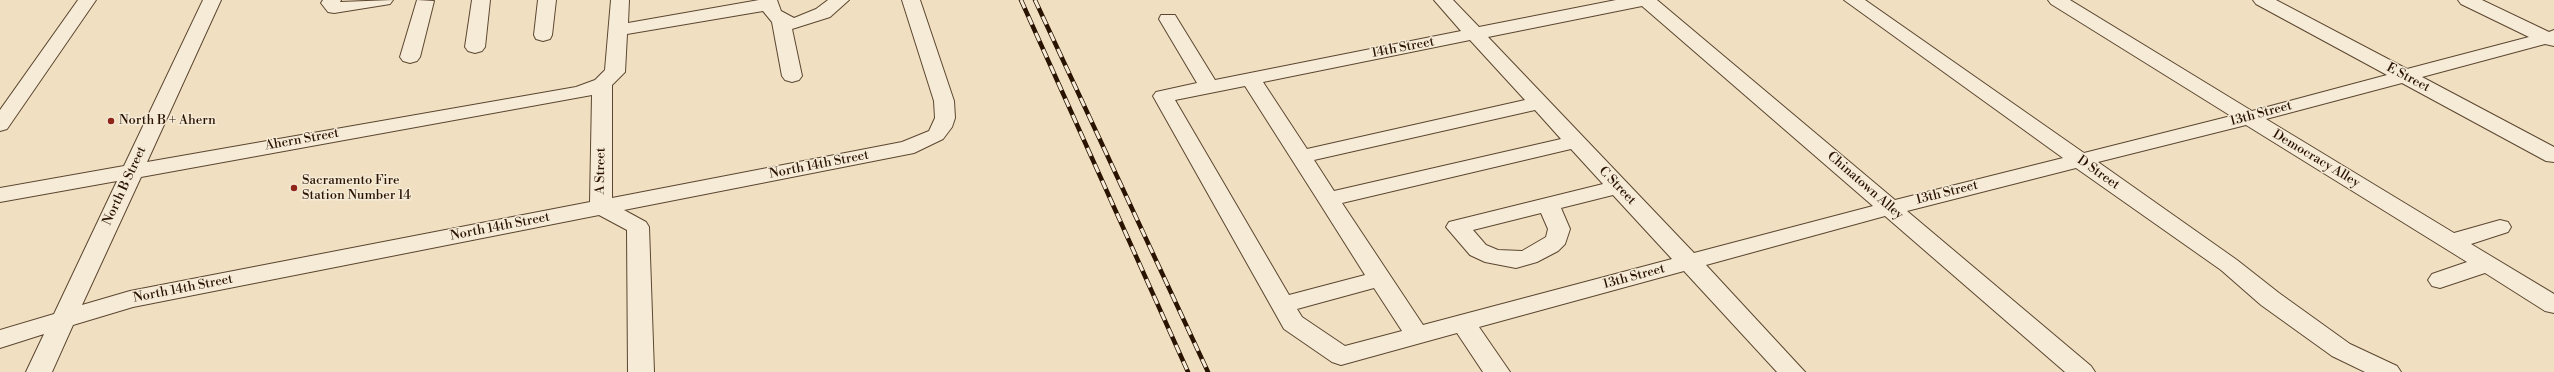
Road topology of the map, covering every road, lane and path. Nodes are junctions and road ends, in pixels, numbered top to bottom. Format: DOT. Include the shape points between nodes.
graph roads {
  1 [pos="87,0"];
  2 [pos="212,0"];
  3 [pos="332,0"];
  4 [pos="384,0"];
  5 [pos="424,0"];
  6 [pos="482,0"];
  7 [pos="547,0"];
  8 [pos="620,0"];
  9 [pos="840,0"];
  10 [pos="911,0"];
  11 [pos="1443,0"];
  12 [pos="1643,0"];
  13 [pos="1646,0"];
  14 [pos="1853,0"];
  15 [pos="2057,0"];
  16 [pos="2262,0"];
  17 [pos="2467,0"];
  18 [pos="768,2"];
  19 [pos="1168,19"];
  20 [pos="781,20"];
  21 [pos="619,30"];
  22 [pos="1474,33"];
  23 [pos="543,35"];
  24 [pos="2552,39"];
  25 [pos="475,47"];
  26 [pos="410,57"];
  27 [pos="792,76"];
  28 [pos="2404,76"];
  29 [pos="1250,78"];
  30 [pos="602,84"];
  31 [pos="1210,86"];
  32 [pos="1539,104"];
  33 [pos="2248,118"];
  34 [pos="0,125"];
  35 [pos="1575,142"];
  36 [pos="2554,156"];
  37 [pos="1301,157"];
  38 [pos="2080,160"];
  39 [pos="132,171"];
  40 [pos="1618,187"];
  41 [pos="0,195"];
  42 [pos="1328,199"];
  43 [pos="1548,205"];
  44 [pos="601,207"];
  45 [pos="1890,208"];
  46 [pos="2500,227"];
  47 [pos="2451,242"];
  48 [pos="1688,262"];
  49 [pos="2487,264"];
  50 [pos="1380,279"];
  51 [pos="2440,280"];
  52 [pos="1282,304"];
  53 [pos="2554,305"];
  54 [pos="64,318"];
  55 [pos="1463,323"];
  56 [pos="1417,335"];
  57 [pos="0,339"];
  58 [pos="2341,350"];
  59 [pos="39,372"];
  60 [pos="641,372"];
  61 [pos="1497,372"];
  62 [pos="1792,372"];
  63 [pos="2082,372"];
  64 [pos="2361,372"];
  65 [pos="2388,372"];
  1 -- 34 [label="street"];
  2 -- 39 [label="street, North B Street"];
  3 -- 4 [label="street" via="330,3 334,8"];
  5 -- 26 [label="street"];
  6 -- 25 [label="street"];
  7 -- 23 [label="street"];
  8 -- 21 [label="street"];
  9 -- 20 [label="street" via="823,13 794,24"];
  10 -- 44 [label="street, North 14th Street" via="944,101 945,118 936,135 906,148"];
  11 -- 22 [label="street, C Street"];
  12 -- 22 [label="street, 14th Street"];
  13 -- 45 [label="street, Chinatown Alley"];
  14 -- 38 [label="street, D Street"];
  15 -- 33 [label="street, Democracy Alley"];
  16 -- 28 [label="street, E Street"];
  17 -- 24 [label="street"];
  18 -- 20 [label="street" via="773,13"];
  18 -- 21 [label="street"];
  19 -- 31 [label="street"];
  20 -- 27 [label="street"];
  21 -- 30 [label="street" via="615,72"];
  22 -- 29 [label="street, 14th Street"];
  22 -- 32 [label="street, C Street"];
  24 -- 28 [label="street, 13th Street"];
  28 -- 33 [label="street, 13th Street"];
  28 -- 36 [label="street, E Street"];
  29 -- 31 [label="street, 14th Street"];
  29 -- 37 [label="street"];
  30 -- 39 [label="street, Ahern Street" via="582,92"];
  30 -- 44 [label="street, A Street"];
  31 -- 52 [label="street, 14th Street" via="1163,96"];
  32 -- 35 [label="street, C Street"];
  32 -- 37 [label="street"];
  33 -- 38 [label="street, 13th Street"];
  33 -- 47 [label="street, Democracy Alley"];
  35 -- 40 [label="street, C Street"];
  35 -- 42 [label="street"];
  37 -- 42 [label="street"];
  38 -- 45 [label="street, 13th Street"];
  38 -- 58 [label="street, D Street" via="2229,265 2270,299"];
  39 -- 41 [label="street, Ahern Street"];
  39 -- 54 [label="street, North B Street"];
  40 -- 43 [label="street"];
  40 -- 48 [label="street, C Street"];
  42 -- 50 [label="street"];
  44 -- 54 [label="street, North 14th Street" via="130,299"];
  44 -- 60 [label="street, A Street" via="638,227"];
  45 -- 48 [label="street, 13th Street"];
  45 -- 63 [label="street, Chinatown Alley"];
  46 -- 47 [label="street"];
  47 -- 49 [label="street, Democracy Alley"];
  48 -- 55 [label="street, 13th Street"];
  48 -- 62 [label="street, C Street"];
  49 -- 51 [label="street"];
  49 -- 53 [label="street, Democracy Alley"];
  50 -- 52 [label="street"];
  50 -- 56 [label="street"];
  52 -- 56 [label="street, 13th Street" via="1293,323 1341,356"];
  54 -- 57 [label="street, North 14th Street"];
  54 -- 59 [label="street, North B Street"];
  55 -- 56 [label="street, 13th Street"];
  55 -- 61 [label="street"];
  58 -- 64 [label="street, D Street"];
  58 -- 65 [label="street, D Street"];
}
